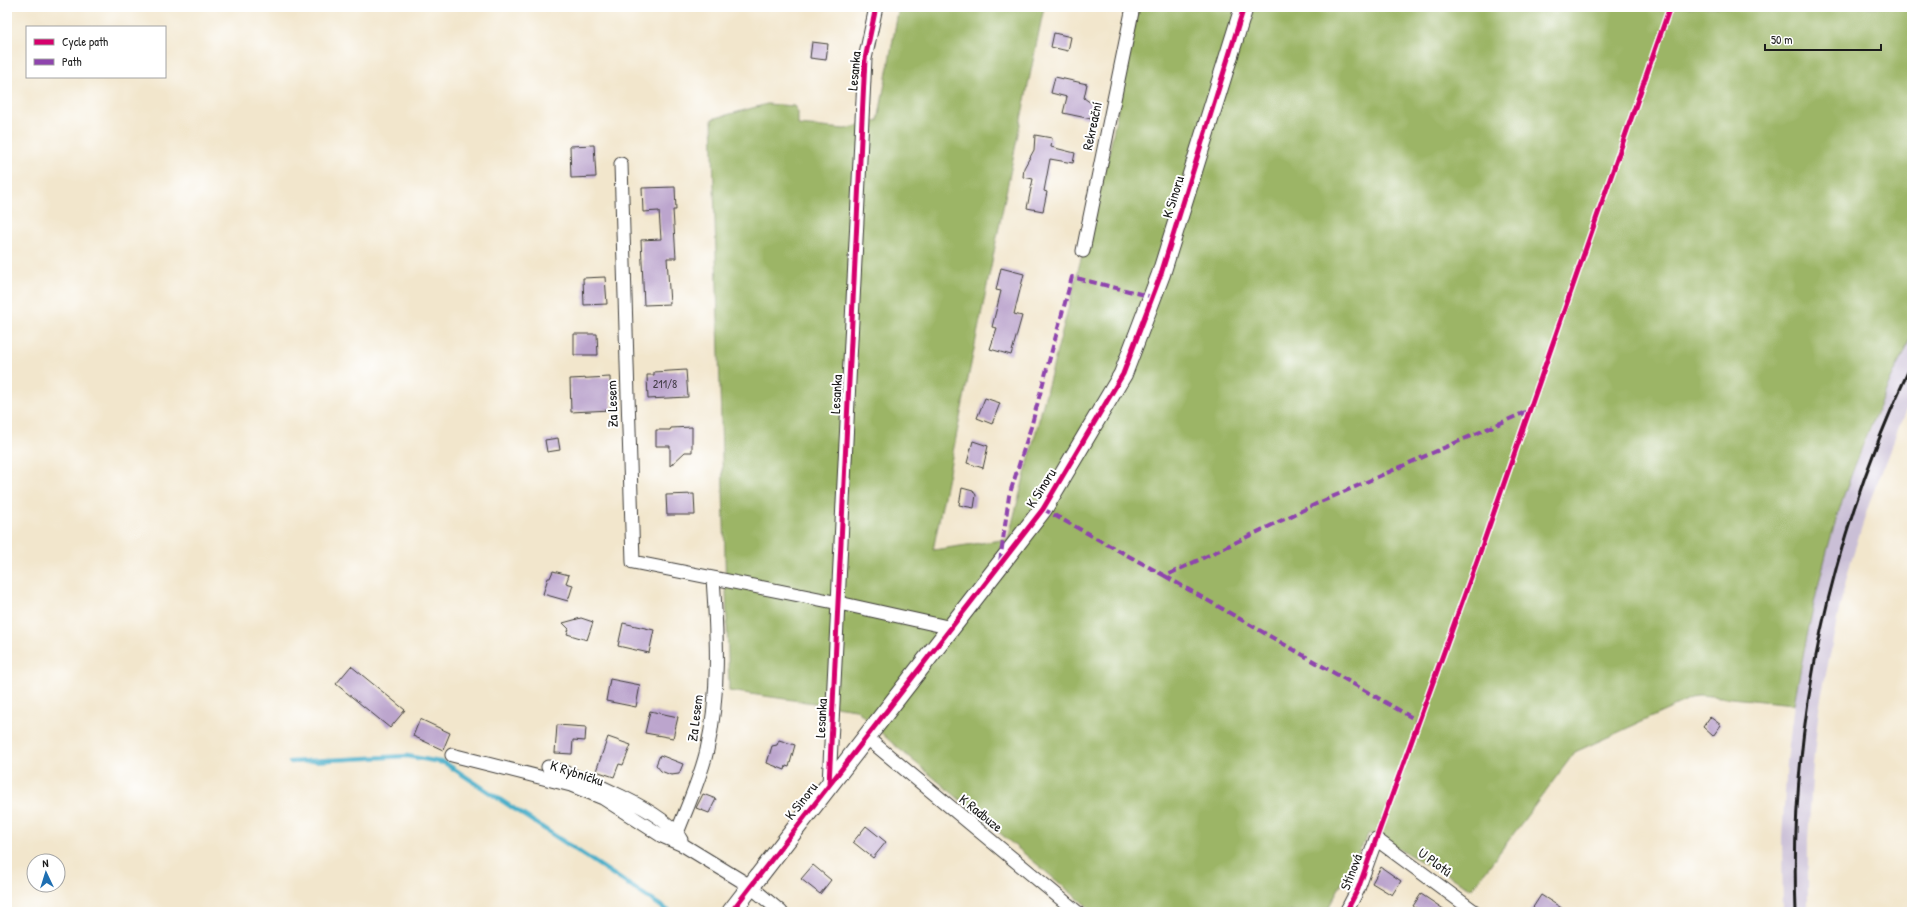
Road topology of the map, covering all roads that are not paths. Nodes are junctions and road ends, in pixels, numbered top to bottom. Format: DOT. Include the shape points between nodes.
graph roads {
  1 [pos="876,7"];
  2 [pos="1133,7"];
  3 [pos="1244,7"];
  4 [pos="621,164"];
  5 [pos="1083,251"];
  6 [pos="712,578"];
  7 [pos="839,603"];
  8 [pos="952,628"];
  9 [pos="866,737"];
  10 [pos="452,755"];
  11 [pos="548,766"];
  12 [pos="829,784"];
  13 [pos="680,839"];
  14 [pos="1376,839"];
  15 [pos="750,886"];
  16 [pos="731,912"];
  17 [pos="781,912"];
  18 [pos="1077,912"];
  19 [pos="1346,912"];
  20 [pos="1475,912"];
  1 -- 7 [label="street, Lesanka" via="865,59"];
  2 -- 5 [label="street, Rekreační"];
  3 -- 8 [label="street, K Sinoru" via="1161,274 1123,374 1043,509"];
  4 -- 6 [label="street, Za Lesem" via="633,562"];
  6 -- 7 [label="street, Za Lesem"];
  6 -- 13 [label="street, Za Lesem" via="717,665 711,731"];
  7 -- 8 [label="street, Za Lesem"];
  7 -- 12 [label="street, Lesanka"];
  8 -- 9 [label="street, K Sinoru"];
  9 -- 12 [label="street, K Sinoru"];
  9 -- 18 [label="street, K Radbuze"];
  10 -- 13 [label="street, K Rybníčku" via="571,785 603,798 662,836"];
  11 -- 13 [label="street, K Rybníčku" via="588,780 619,795 672,827"];
  12 -- 15 [label="street, K Sinoru"];
  13 -- 15 [label="street, K Rybníčku"];
  14 -- 19 [label="street, Stínová" via="1358,889"];
  14 -- 20 [label="street, U Plotů"];
  15 -- 16 [label="street, K Sinoru"];
  15 -- 17 [label="street, K Rybníčku"];
}
